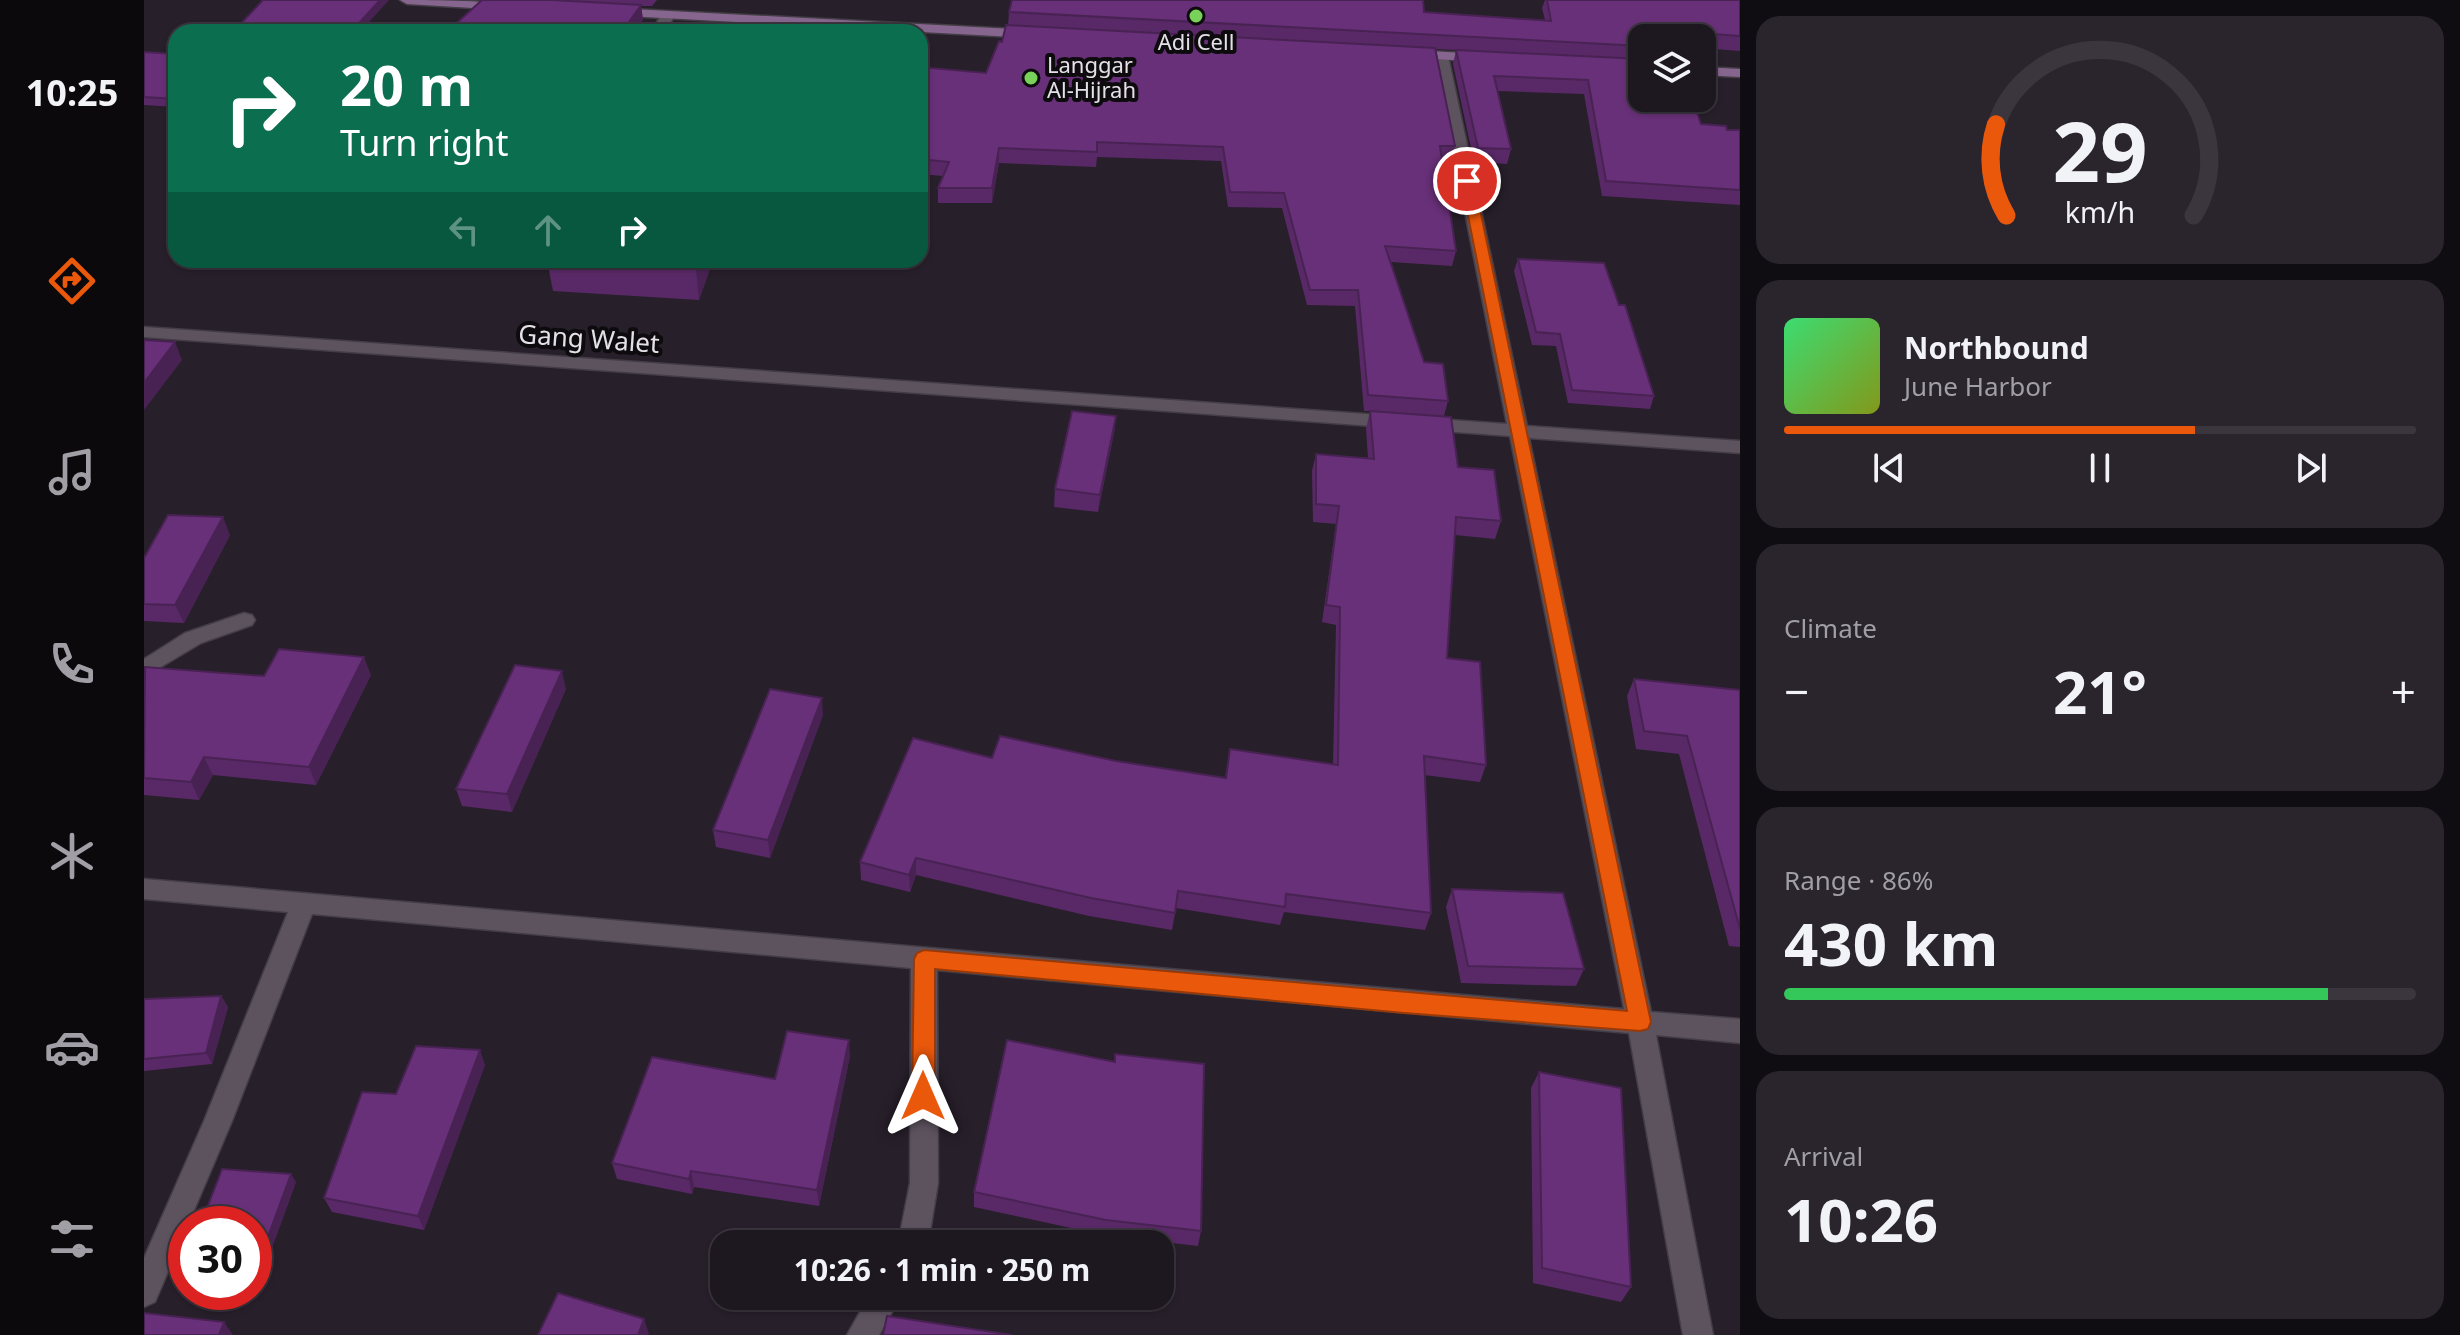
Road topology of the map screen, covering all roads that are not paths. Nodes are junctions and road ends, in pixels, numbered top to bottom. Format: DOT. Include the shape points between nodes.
graph roads {
  1 [pos="407,0"];
  2 [pos="419,0"];
  3 [pos="528,7"];
  4 [pos="590,10"];
  5 [pos="668,15"];
  6 [pos="663,24"];
  7 [pos="839,24"];
  8 [pos="928,29"];
  9 [pos="1047,35"];
  10 [pos="1394,53"];
  11 [pos="1441,56"];
  12 [pos="1503,59"];
  13 [pos="1716,72"];
  14 [pos="1740,73"];
  15 [pos="144,332"];
  16 [pos="1519,431"];
  17 [pos="1740,447"];
  18 [pos="244,620"];
  19 [pos="144,669"];
  20 [pos="144,889"];
  21 [pos="304,903"];
  22 [pos="924,959"];
  23 [pos="1640,1022"];
  24 [pos="1740,1031"];
  25 [pos="916,1230"];
  26 [pos="144,1292"];
  27 [pos="877,1310"];
  28 [pos="862,1335"];
  29 [pos="1698,1335"];
  1 -- 2 [label="main road"];
  2 -- 3 [label="main road"];
  4 -- 5 [label="main road"];
  5 -- 6 [label="street"];
  5 -- 7 [label="main road"];
  8 -- 9 [label="main road"];
  10 -- 11 [label="main road"];
  11 -- 12 [label="main road"];
  11 -- 16 [label="street"];
  13 -- 14 [label="main road"];
  15 -- 16 [label="street, Gang Walet"];
  16 -- 17 [label="street, Gang Walet"];
  16 -- 23 [label="street"];
  18 -- 19 [label="street" via="193,638"];
  20 -- 21 [label="street"];
  21 -- 22 [label="street"];
  21 -- 26 [label="street"];
  22 -- 23 [label="street"];
  22 -- 25 [label="street" via="924,1183"];
  23 -- 24 [label="street"];
  23 -- 29 [label="street"];
  27 -- 28 [label="street"];
}
